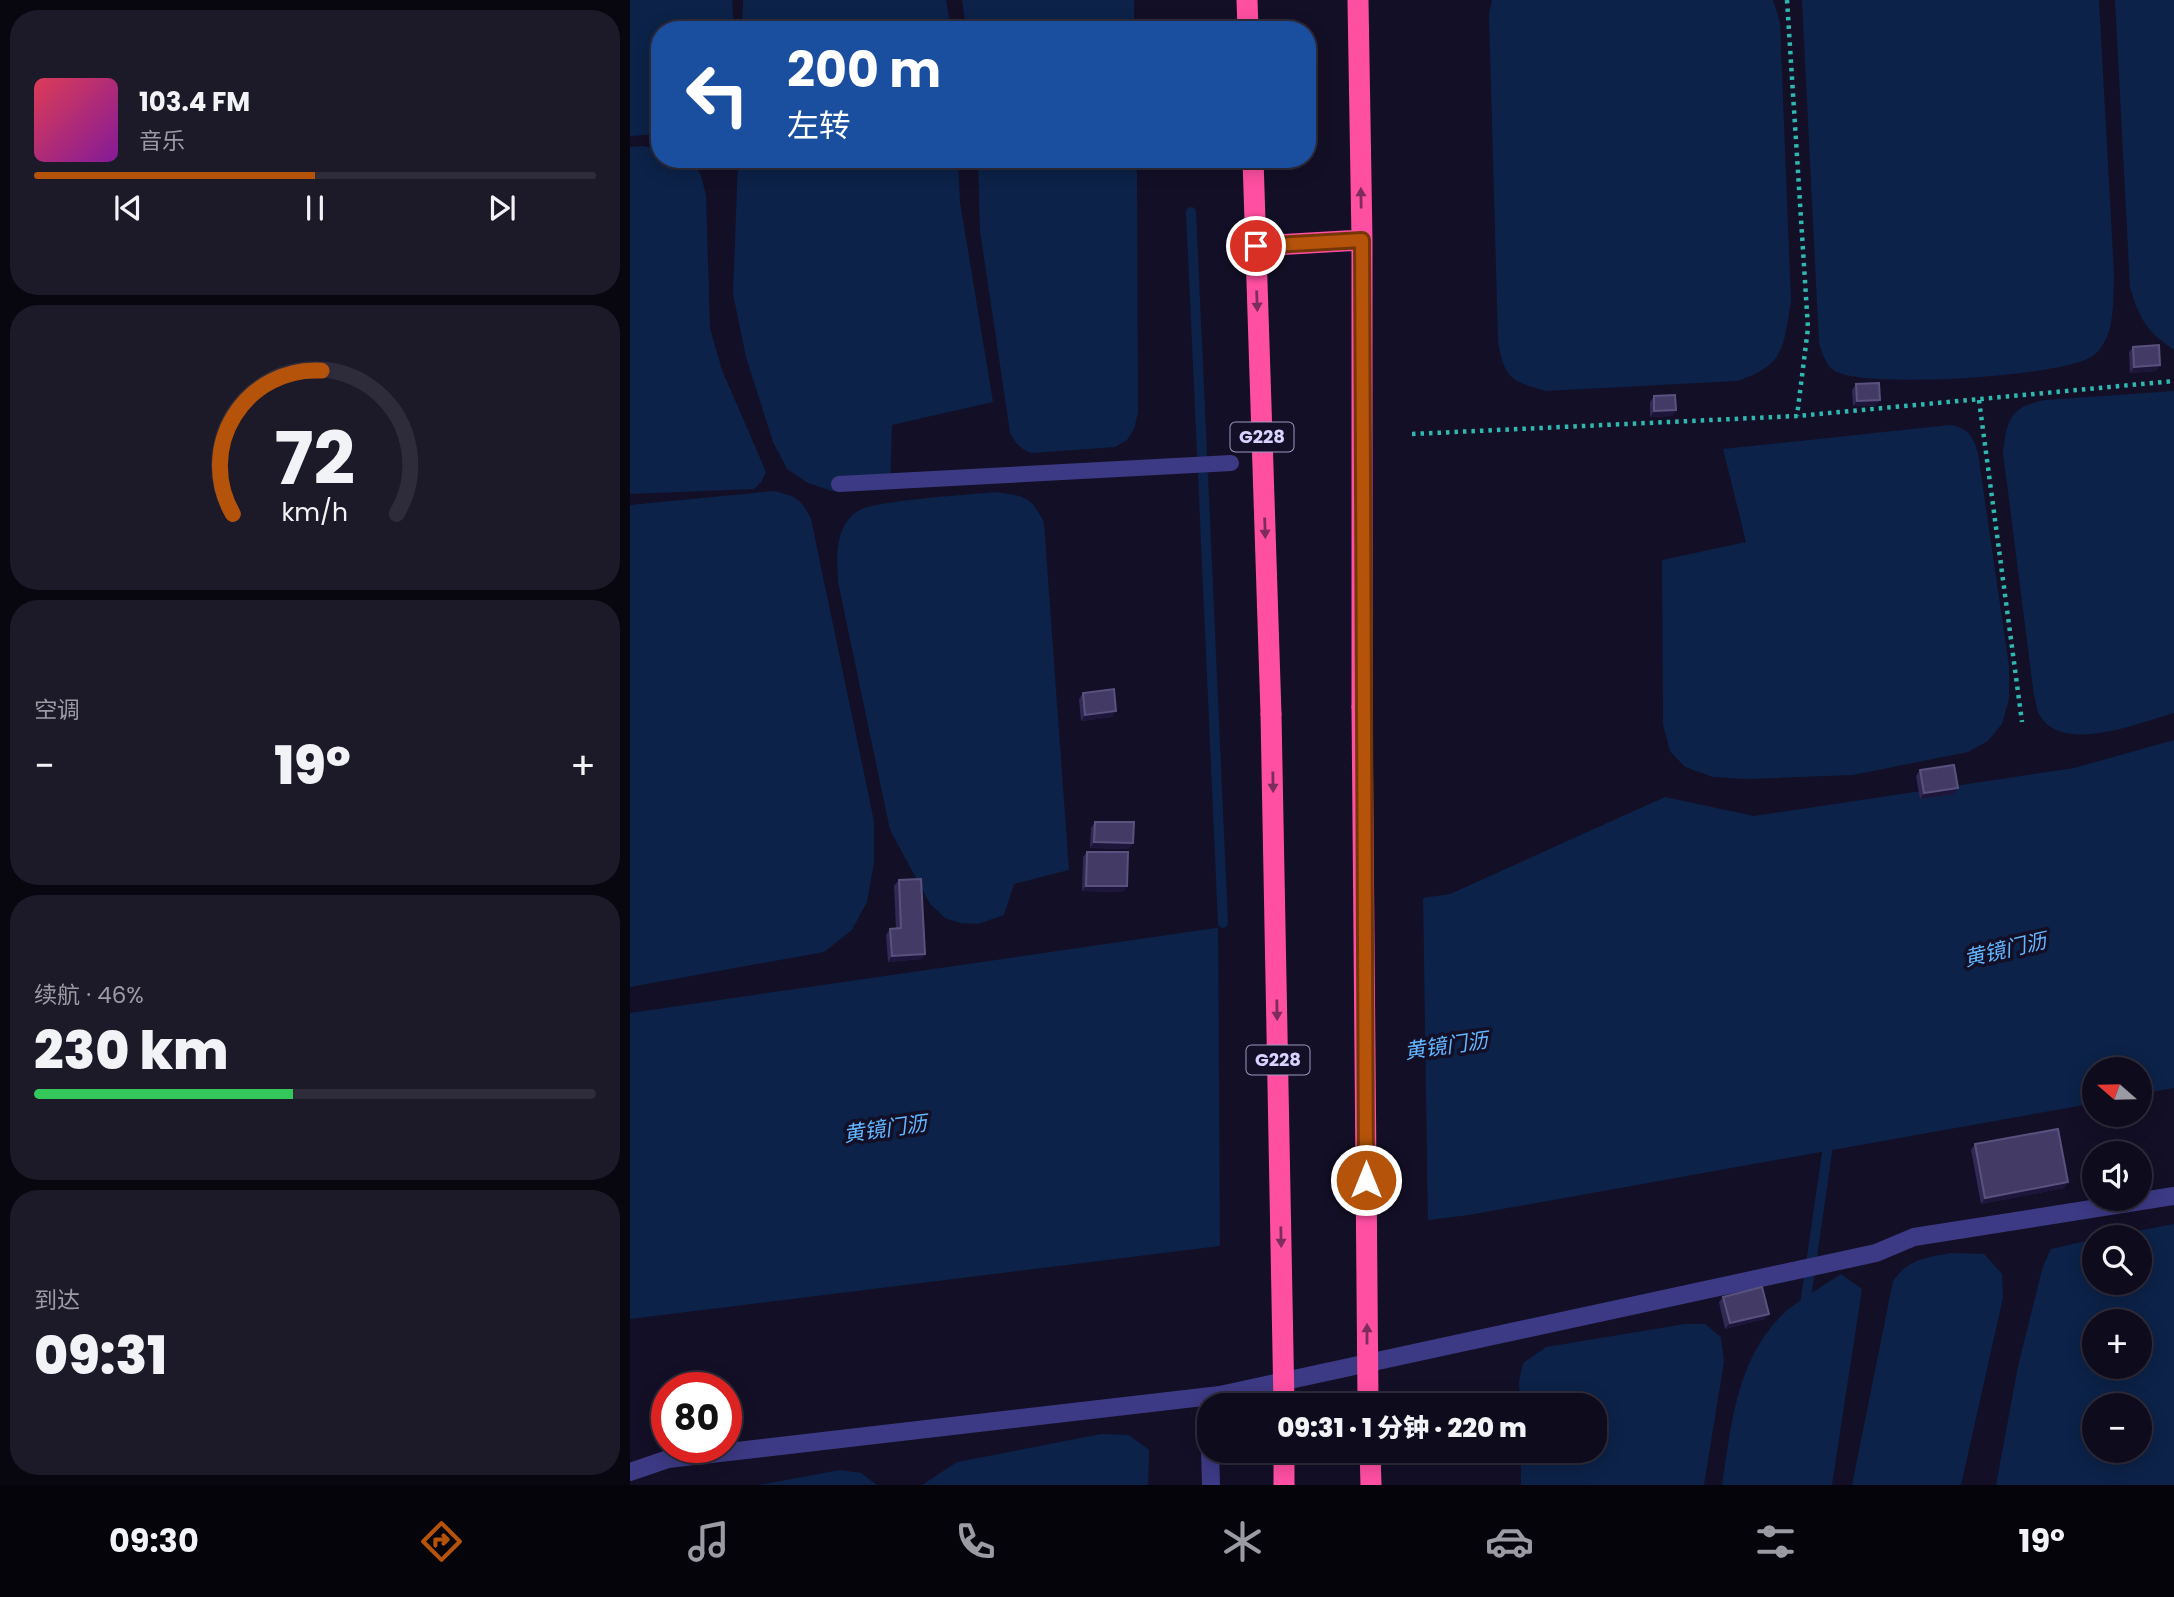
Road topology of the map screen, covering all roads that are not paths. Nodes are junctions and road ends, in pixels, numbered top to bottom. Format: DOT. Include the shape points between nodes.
graph roads {
  1 [pos="1247,0"];
  2 [pos="1358,0"];
  3 [pos="1248,21"];
  4 [pos="1253,168"];
  5 [pos="1362,240"];
  6 [pos="1256,246"];
  7 [pos="1231,463"];
  8 [pos="839,484"];
  9 [pos="2174,1196"];
  10 [pos="1250,1393"];
  11 [pos="1284,1393"];
  12 [pos="1368,1393"];
  13 [pos="1197,1402"];
  14 [pos="1210,1463"];
  15 [pos="1284,1463"];
  16 [pos="1370,1463"];
  17 [pos="630,1472"];
  18 [pos="1211,1485"];
  19 [pos="1284,1485"];
  20 [pos="1371,1485"];
  1 -- 3 [label="highway"];
  5 -- 2 [label="highway, one-way"];
  4 -- 6 [label="highway, G228"];
  5 -- 6 [label="highway"];
  12 -- 5 [label="highway, one-way, bridge"];
  6 -- 11 [label="highway, G228, one-way, bridge" via="1272,714"];
  7 -- 8 [label="lane"];
  9 -- 10 [label="street" via="1914,1237 1877,1253"];
  13 -- 17 [label="street" via="668,1459"];
  14 -- 18 [label="street"];
  15 -- 19 [label="highway"];
  16 -- 20 [label="highway"];
}
